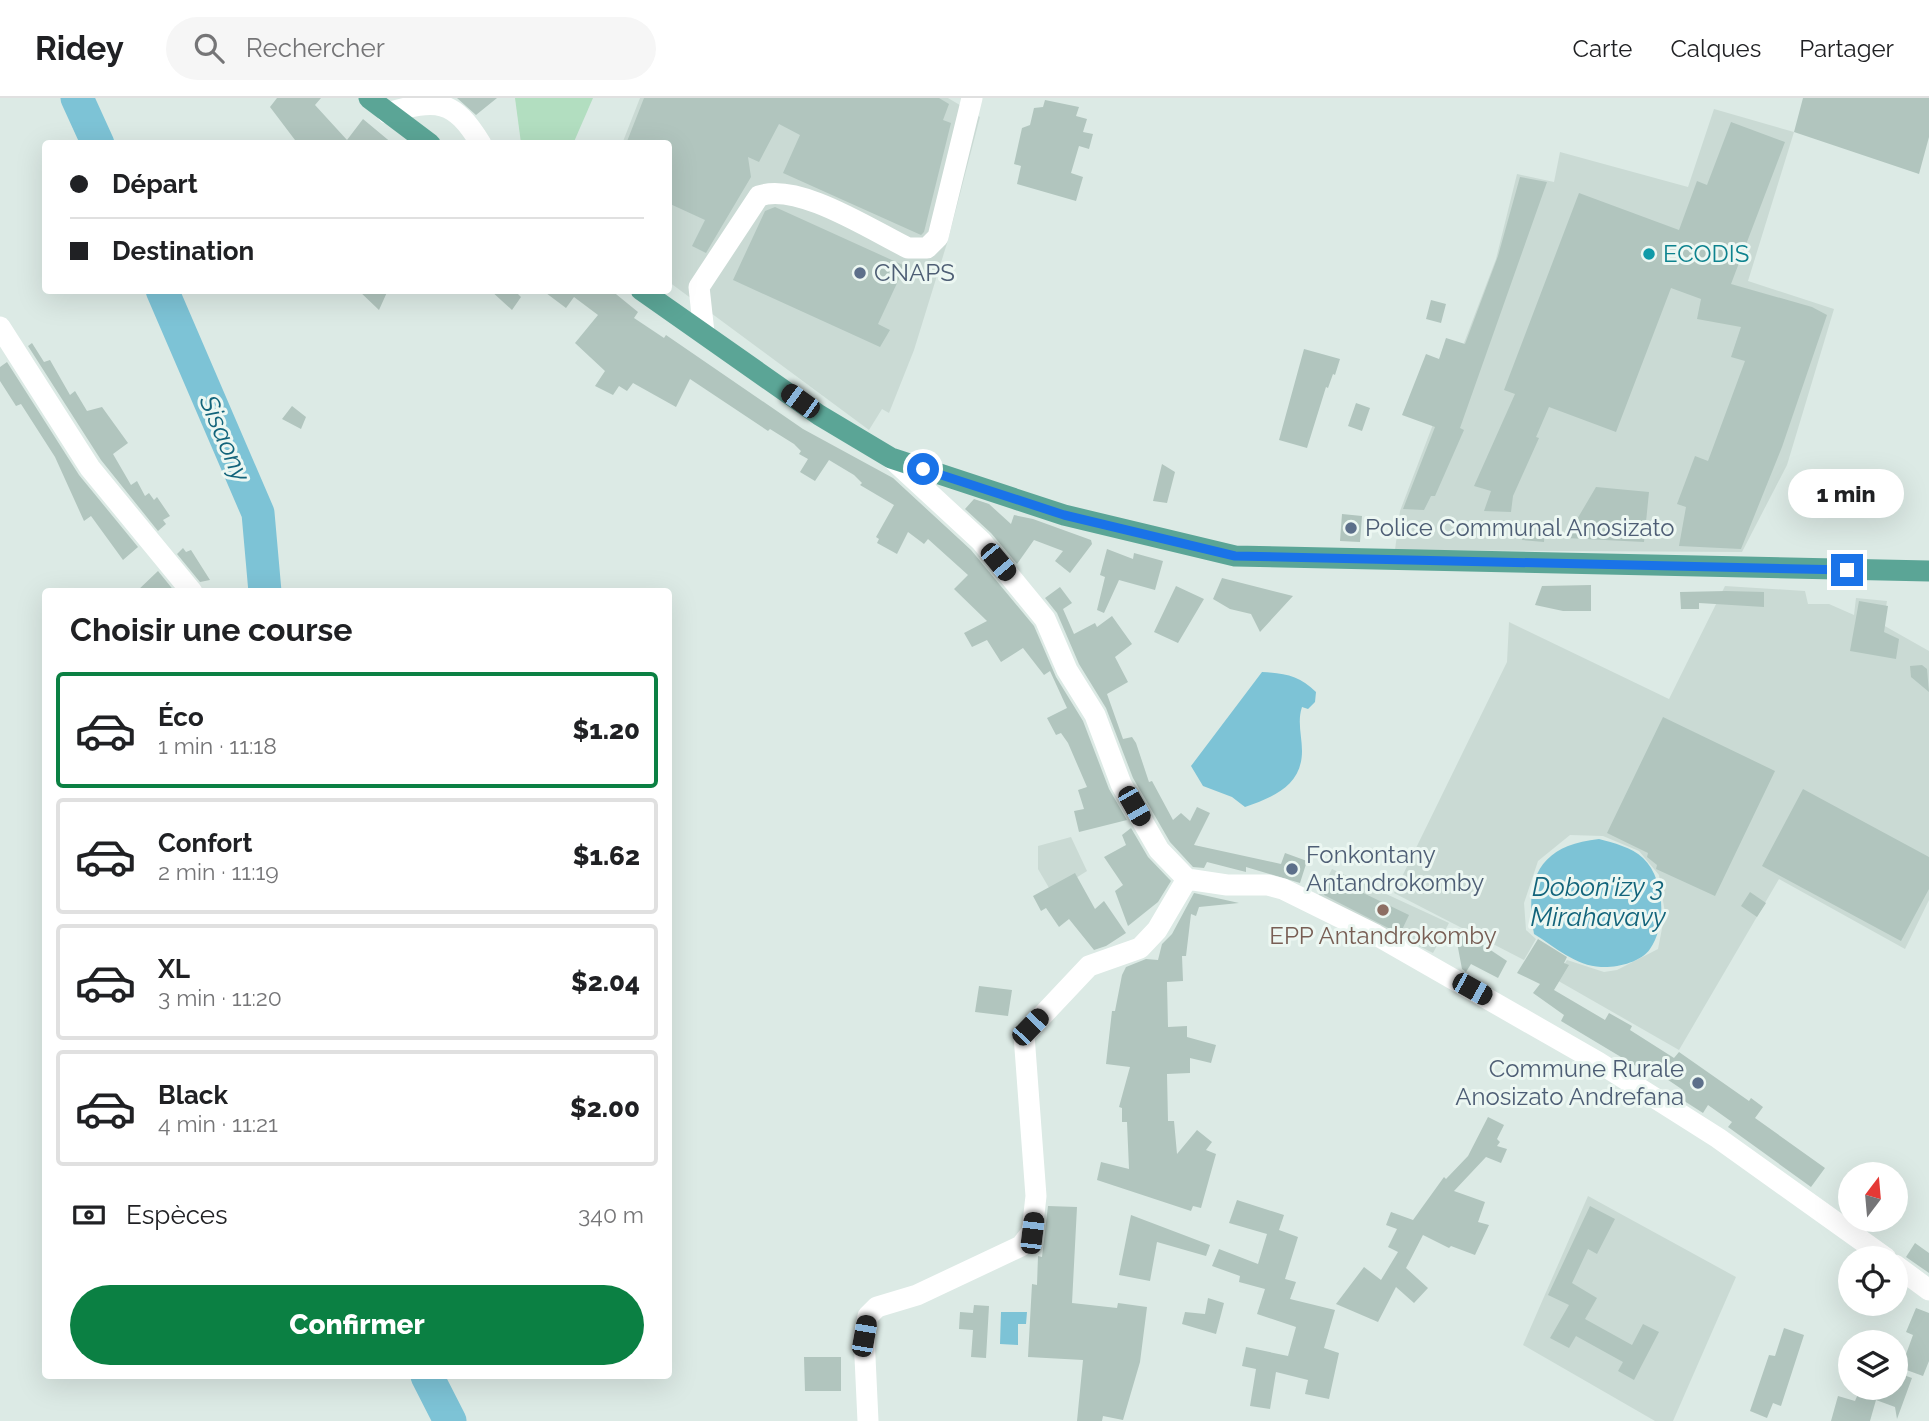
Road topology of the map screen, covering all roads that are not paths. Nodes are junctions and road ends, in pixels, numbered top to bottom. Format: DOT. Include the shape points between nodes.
graph roads {
  1 [pos="369,98"];
  2 [pos="972,98"];
  3 [pos="387,113"];
  4 [pos="424,140"];
  5 [pos="478,140"];
  6 [pos="647,294"];
  7 [pos="0,327"];
  8 [pos="704,333"];
  9 [pos="891,458"];
  10 [pos="1929,571"];
  11 [pos="189,588"];
  12 [pos="1187,879"];
  13 [pos="1869,1246"];
  14 [pos="1908,1275"];
  15 [pos="1929,1290"];
  16 [pos="868,1421"];
  1 -- 3 [label="main road"];
  2 -- 8 [label="street" via="938,237 927,248 908,248 796,194 766,193 759,196 699,286"];
  3 -- 4 [label="main road"];
  3 -- 5 [label="street" via="430,101 443,103 457,109"];
  6 -- 8 [label="main road"];
  7 -- 11 [label="street" via="90,468"];
  8 -- 9 [label="main road" via="819,415"];
  9 -- 10 [label="main road" via="1064,515 1235,556"];
  9 -- 12 [label="street" via="981,541 1045,619 1095,715 1121,784 1159,850"];
  12 -- 13 [label="street" via="1283,889 1376,935 1535,1025 1718,1138"];
  12 -- 16 [label="street" via="1157,930 1140,948 1089,966 1024,1035 1036,1196 1032,1233 1021,1246 916,1295 877,1307 868,1316 864,1336"];
  14 -- 15 [label="street"];
}
